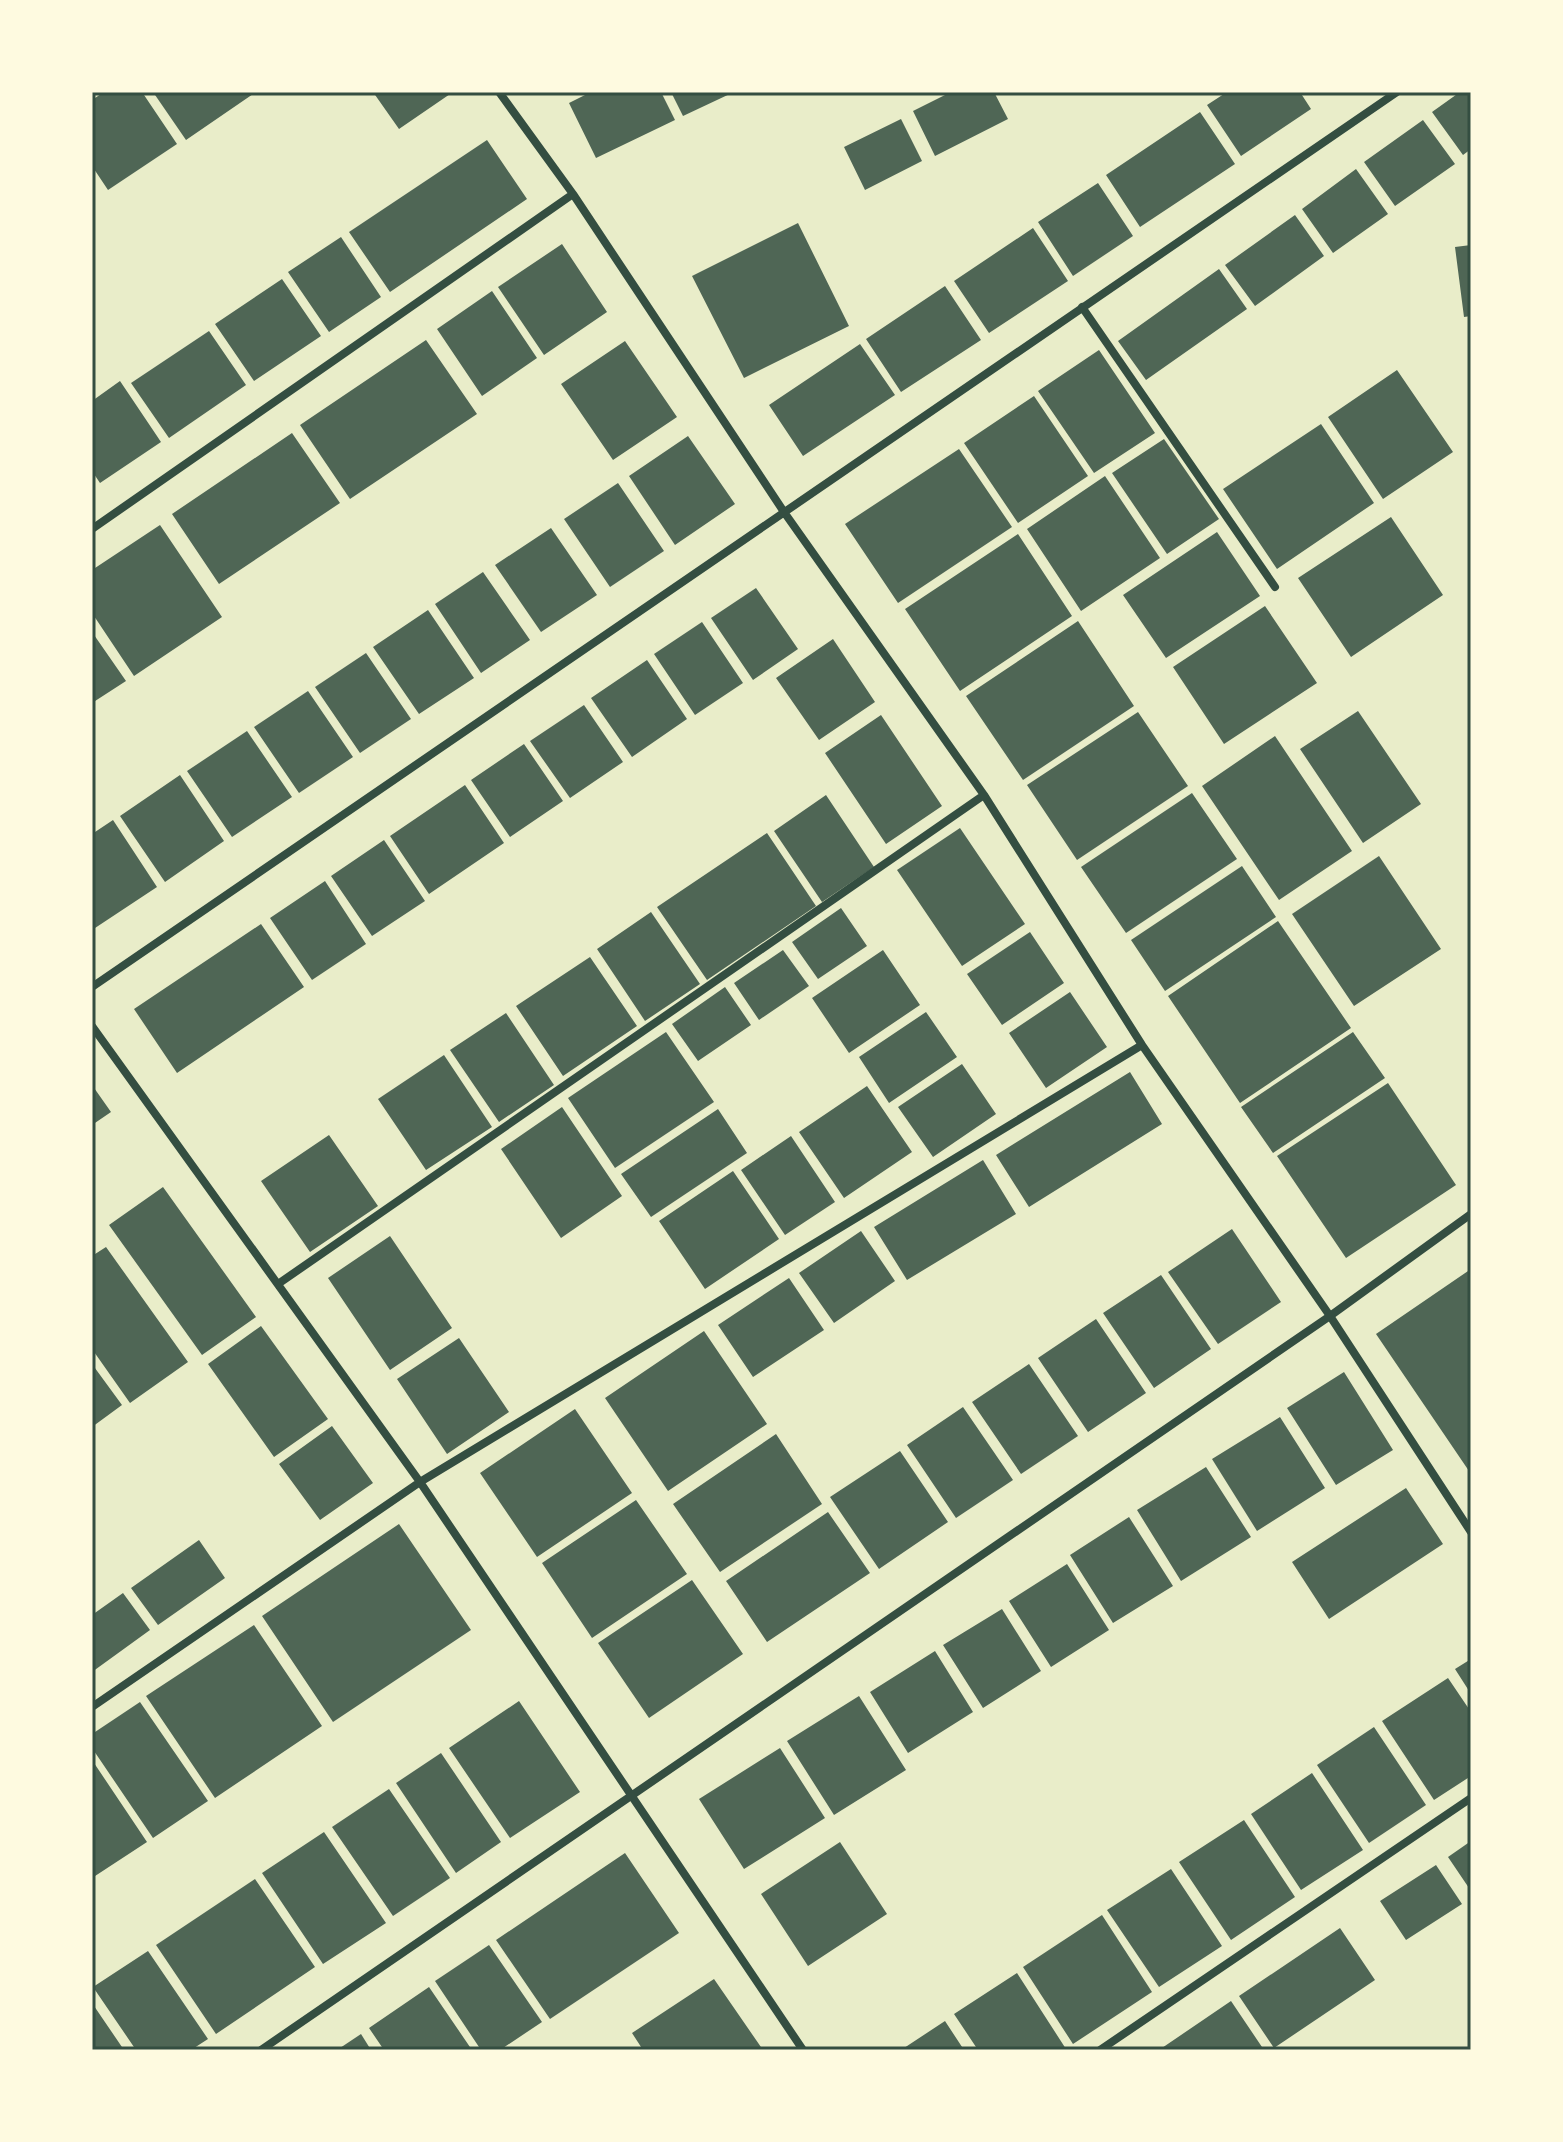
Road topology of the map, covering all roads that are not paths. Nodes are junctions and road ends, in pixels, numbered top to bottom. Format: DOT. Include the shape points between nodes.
graph roads {
  1 [pos="499,92"];
  2 [pos="1397,92"];
  3 [pos="573,194"];
  4 [pos="1082,307"];
  5 [pos="784,512"];
  6 [pos="92,529"];
  7 [pos="1275,587"];
  8 [pos="984,795"];
  9 [pos="92,987"];
  10 [pos="92,1026"];
  11 [pos="1142,1045"];
  12 [pos="1471,1214"];
  13 [pos="278,1284"];
  14 [pos="1330,1316"];
  15 [pos="420,1482"];
  16 [pos="1471,1532"];
  17 [pos="92,1707"];
  18 [pos="632,1796"];
  19 [pos="1471,1798"];
  20 [pos="261,2050"];
  21 [pos="803,2050"];
  22 [pos="1100,2050"];
  1 -- 3 [label="street"];
  2 -- 4 [label="street"];
  3 -- 5 [label="street"];
  3 -- 6 [label="street"];
  4 -- 5 [label="street"];
  4 -- 7 [label="street"];
  5 -- 8 [label="street"];
  5 -- 9 [label="street"];
  8 -- 11 [label="street"];
  8 -- 13 [label="street"];
  10 -- 13 [label="street"];
  11 -- 14 [label="street"];
  11 -- 15 [label="street"];
  12 -- 14 [label="street"];
  13 -- 15 [label="street"];
  14 -- 16 [label="street"];
  14 -- 18 [label="street"];
  15 -- 17 [label="street"];
  15 -- 18 [label="street"];
  18 -- 20 [label="street"];
  18 -- 21 [label="street"];
  19 -- 22 [label="street"];
}
